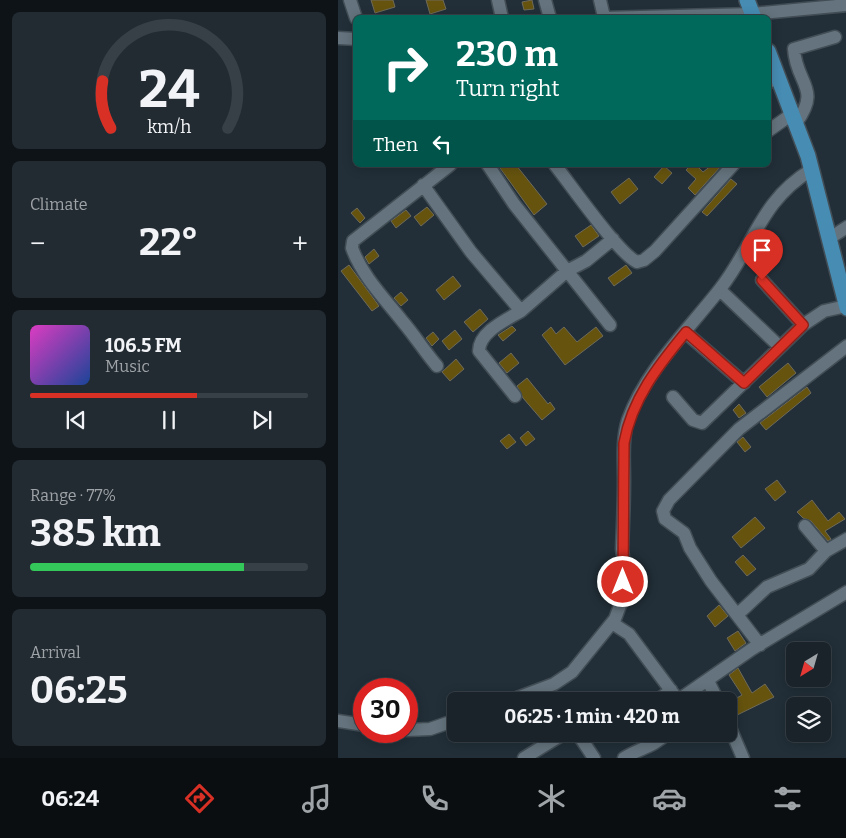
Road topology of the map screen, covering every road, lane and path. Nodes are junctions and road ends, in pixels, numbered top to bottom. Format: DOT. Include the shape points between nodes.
graph roads {
  1 [pos="350,0"];
  2 [pos="498,0"];
  3 [pos="545,0"];
  4 [pos="600,0"];
  5 [pos="826,3"];
  6 [pos="786,5"];
  7 [pos="846,5"];
  8 [pos="751,10"];
  9 [pos="355,15"];
  10 [pos="501,15"];
  11 [pos="549,15"];
  12 [pos="603,15"];
  13 [pos="645,15"];
  14 [pos="835,37"];
  15 [pos="338,38"];
  16 [pos="353,38"];
  17 [pos="773,78"];
  18 [pos="794,118"];
  19 [pos="771,130"];
  20 [pos="447,167"];
  21 [pos="489,167"];
  22 [pos="557,167"];
  23 [pos="731,167"];
  24 [pos="811,170"];
  25 [pos="423,186"];
  26 [pos="846,227"];
  27 [pos="830,238"];
  28 [pos="613,239"];
  29 [pos="567,271"];
  30 [pos="843,277"];
  31 [pos="762,280"];
  32 [pos="720,290"];
  33 [pos="846,307"];
  34 [pos="520,311"];
  35 [pos="610,325"];
  36 [pos="803,325"];
  37 [pos="686,332"];
  38 [pos="846,346"];
  39 [pos="780,347"];
  40 [pos="436,366"];
  41 [pos="744,383"];
  42 [pos="515,396"];
  43 [pos="673,397"];
  44 [pos="805,526"];
  45 [pos="846,539"];
  46 [pos="826,551"];
  47 [pos="846,592"];
  48 [pos="738,614"];
  49 [pos="612,623"];
  50 [pos="760,645"];
  51 [pos="708,681"];
  52 [pos="533,692"];
  53 [pos="671,692"];
  54 [pos="685,692"];
  55 [pos="714,692"];
  56 [pos="338,721"];
  57 [pos="353,723"];
  58 [pos="447,723"];
  59 [pos="418,730"];
  60 [pos="550,742"];
  61 [pos="583,742"];
  62 [pos="656,742"];
  63 [pos="736,742"];
  64 [pos="524,758"];
  65 [pos="594,758"];
  66 [pos="624,758"];
  67 [pos="743,758"];
  1 -- 9 [label="street"];
  2 -- 10 [label="street"];
  3 -- 11 [label="street"];
  4 -- 12 [label="street"];
  5 -- 6 [label="street"];
  5 -- 7 [label="street"];
  6 -- 8 [label="street"];
  8 -- 13 [label="street"];
  14 -- 18 [label="street" via="794,49 808,96 807,108"];
  15 -- 16 [label="street"];
  17 -- 18 [label="main road"];
  18 -- 19 [label="street"];
  18 -- 24 [label="main road"];
  20 -- 25 [label="street"];
  21 -- 29 [label="street"];
  22 -- 28 [label="street"];
  23 -- 28 [label="street" via="644,260 631,260"];
  24 -- 27 [label="main road"];
  24 -- 32 [label="street" via="790,184 765,214"];
  25 -- 34 [label="street" via="471,252"];
  25 -- 40 [label="street" via="353,242 352,248 390,309"];
  26 -- 27 [label="street"];
  27 -- 30 [label="main road"];
  28 -- 29 [label="street" via="586,261"];
  29 -- 34 [label="street"];
  29 -- 35 [label="street"];
  30 -- 33 [label="main road"];
  31 -- 36 [label="street"];
  32 -- 37 [label="street"];
  32 -- 39 [label="street"];
  33 -- 36 [label="street" via="824,311"];
  34 -- 42 [label="street" via="483,336 479,343 479,351"];
  36 -- 39 [label="street"];
  37 -- 41 [label="street"];
  37 -- 49 [label="street" via="658,365 628,421 624,443 622,600"];
  38 -- 48 [label="street" via="739,429 665,506 665,519 684,533 711,581"];
  39 -- 41 [label="street"];
  41 -- 43 [label="street" via="702,423 693,420"];
  44 -- 46 [label="street"];
  45 -- 46 [label="street"];
  46 -- 48 [label="street" via="809,569 767,587"];
  47 -- 50 [label="street"];
  48 -- 50 [label="street"];
  49 -- 52 [label="street" via="572,672 554,684"];
  49 -- 53 [label="street" via="629,634"];
  50 -- 51 [label="street"];
  51 -- 54 [label="street"];
  51 -- 55 [label="street"];
  56 -- 57 [label="street"];
  58 -- 59 [label="street"];
  60 -- 64 [label="street"];
  61 -- 65 [label="street"];
  62 -- 66 [label="street"];
  63 -- 67 [label="street"];
}
